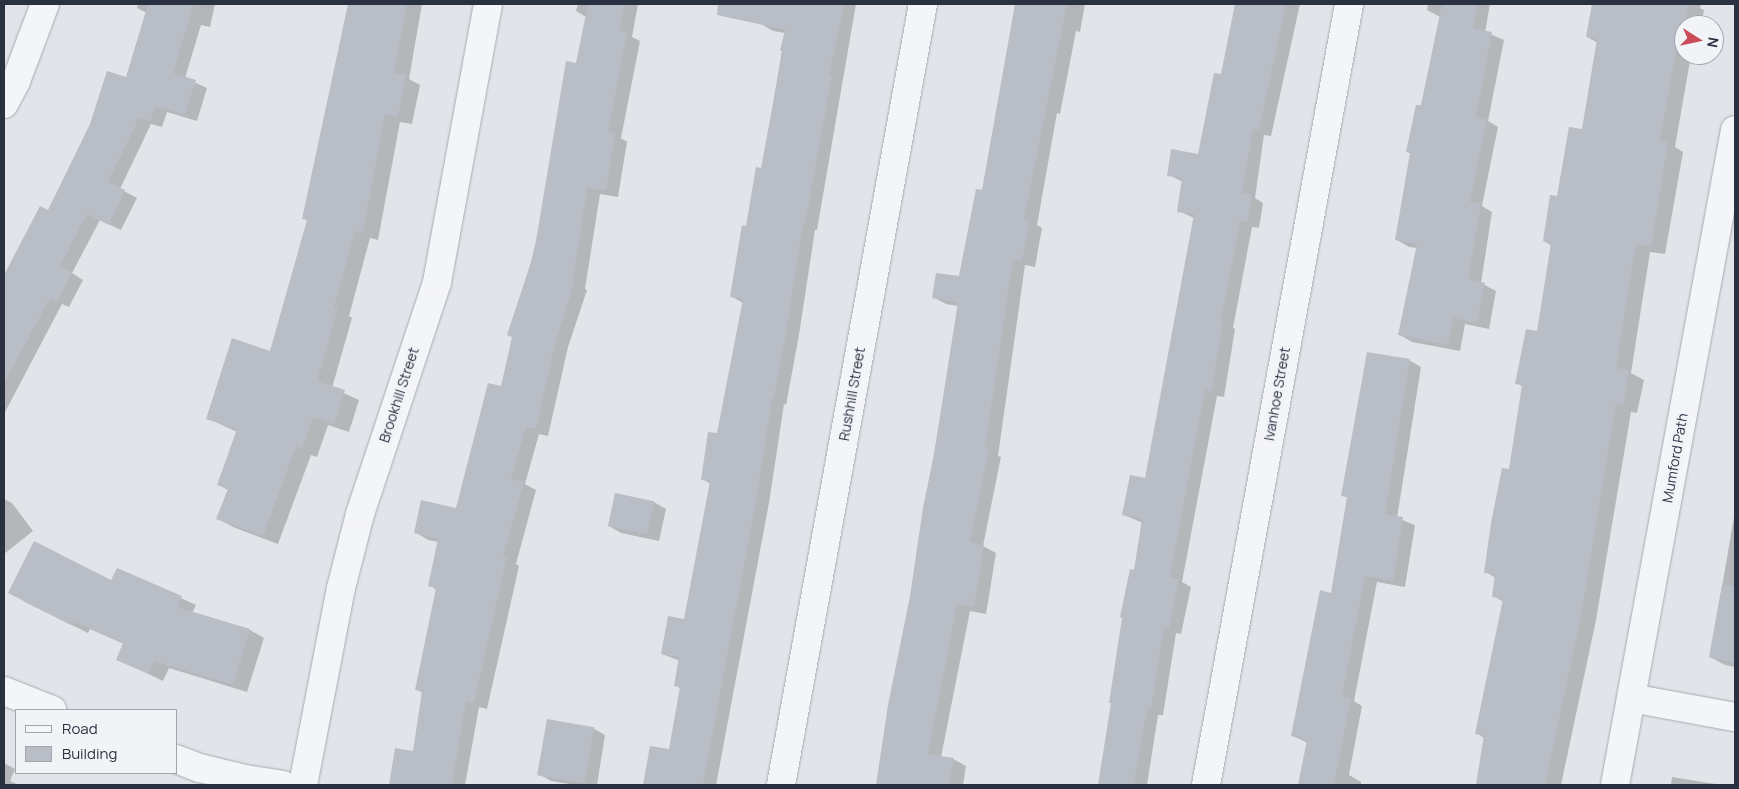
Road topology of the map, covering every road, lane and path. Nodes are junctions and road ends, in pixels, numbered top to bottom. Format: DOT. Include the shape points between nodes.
graph roads {
  1 [pos="45,4"];
  2 [pos="488,4"];
  3 [pos="923,4"];
  4 [pos="1349,4"];
  5 [pos="4,104"];
  6 [pos="1735,130"];
  7 [pos="4,691"];
  8 [pos="1632,698"];
  9 [pos="49,709"];
  10 [pos="1735,717"];
  11 [pos="178,760"];
  12 [pos="283,785"];
  13 [pos="303,785"];
  14 [pos="780,785"];
  15 [pos="1206,785"];
  16 [pos="1616,785"];
  1 -- 5 [label="street"];
  2 -- 13 [label="street, Brookhill Street" via="437,282 360,514 341,588"];
  3 -- 14 [label="street, Rushhill Street"];
  4 -- 15 [label="street, Ivanhoe Street"];
  6 -- 8 [label="street, Mumford Path"];
  7 -- 9 [label="street"];
  8 -- 10 [label="street"];
  8 -- 16 [label="street, Mumford Path"];
  11 -- 12 [label="street" via="236,777"];
}
